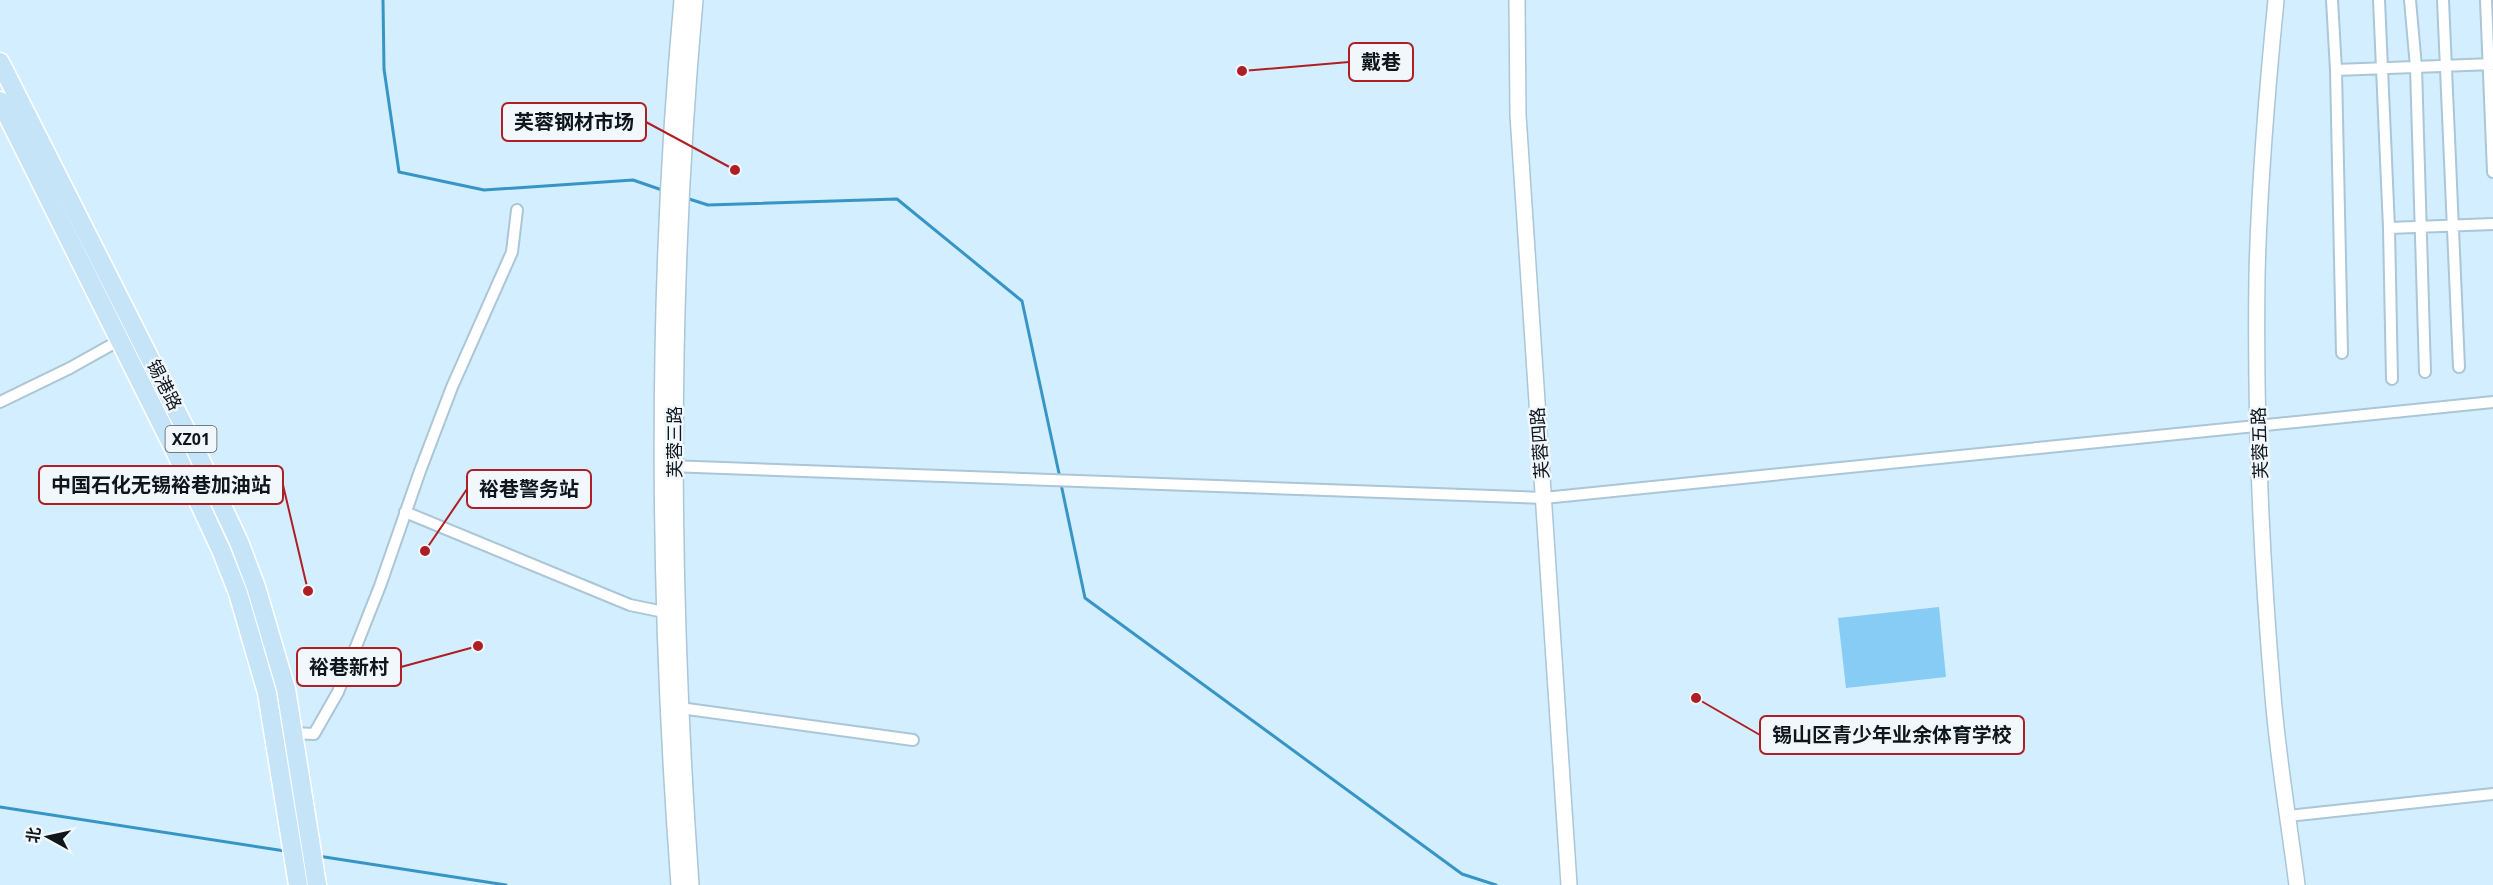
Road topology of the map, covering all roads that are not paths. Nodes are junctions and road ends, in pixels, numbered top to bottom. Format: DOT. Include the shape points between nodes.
graph roads {
  1 [pos="682,0"];
  2 [pos="695,0"];
  3 [pos="1517,0"];
  4 [pos="2276,0"];
  5 [pos="2332,0"];
  6 [pos="2379,0"];
  7 [pos="2410,0"];
  8 [pos="2444,0"];
  9 [pos="2486,0"];
  10 [pos="0,62"];
  11 [pos="2491,64"];
  12 [pos="2446,66"];
  13 [pos="2416,67"];
  14 [pos="2382,68"];
  15 [pos="2336,70"];
  16 [pos="0,101"];
  17 [pos="674,167"];
  18 [pos="2493,172"];
  19 [pos="517,210"];
  20 [pos="2493,224"];
  21 [pos="2453,225"];
  22 [pos="2421,226"];
  23 [pos="2389,228"];
  24 [pos="120,340"];
  25 [pos="2342,353"];
  26 [pos="2459,367"];
  27 [pos="2426,372"];
  28 [pos="2392,379"];
  29 [pos="0,402"];
  30 [pos="2493,402"];
  31 [pos="2259,425"];
  32 [pos="669,466"];
  33 [pos="1544,498"];
  34 [pos="405,512"];
  35 [pos="664,612"];
  36 [pos="680,708"];
  37 [pos="294,733"];
  38 [pos="913,740"];
  39 [pos="2493,794"];
  40 [pos="2288,816"];
  41 [pos="298,885"];
  42 [pos="317,885"];
  43 [pos="679,885"];
  44 [pos="691,885"];
  45 [pos="1569,885"];
  46 [pos="2297,885"];
  1 -- 17 [label="street, 芙蓉三路"];
  2 -- 17 [label="street, 芙蓉三路"];
  3 -- 33 [label="street, 芙蓉四路" via="1518,115"];
  4 -- 31 [label="street, 芙蓉五路" via="2257,275"];
  5 -- 15 [label="street"];
  6 -- 14 [label="street"];
  7 -- 13 [label="street"];
  8 -- 12 [label="street"];
  9 -- 11 [label="street"];
  10 -- 37 [label="main road, 锡港路 / XZ01" via="239,542 272,638"];
  11 -- 12 [label="street"];
  11 -- 18 [label="street"];
  12 -- 13 [label="street"];
  12 -- 21 [label="street"];
  13 -- 14 [label="street"];
  13 -- 22 [label="street"];
  14 -- 15 [label="street"];
  14 -- 23 [label="street"];
  15 -- 25 [label="street"];
  16 -- 24 [label="main road, 锡港路 / XZ01"];
  17 -- 32 [label="street, 芙蓉三路" via="663,314"];
  19 -- 34 [label="street" via="512,252 452,387"];
  20 -- 21 [label="street"];
  21 -- 22 [label="street"];
  21 -- 26 [label="street"];
  22 -- 23 [label="street"];
  22 -- 27 [label="street"];
  23 -- 28 [label="street"];
  24 -- 29 [label="street"];
  24 -- 41 [label="main road, 锡港路 / XZ01" via="201,504 238,593 267,693"];
  30 -- 31 [label="street"];
  31 -- 33 [label="street"];
  31 -- 40 [label="street, 芙蓉五路" via="2273,698"];
  32 -- 33 [label="street"];
  32 -- 35 [label="street, 芙蓉三路"];
  32 -- 36 [label="street, 芙蓉三路"];
  33 -- 45 [label="street, 芙蓉四路"];
  34 -- 35 [label="street" via="630,605"];
  34 -- 37 [label="street" via="338,692 314,734"];
  35 -- 43 [label="street, 芙蓉三路"];
  36 -- 38 [label="street"];
  36 -- 44 [label="street, 芙蓉三路"];
  37 -- 42 [label="main road, 锡港路 / XZ01"];
  39 -- 40 [label="street"];
  40 -- 46 [label="street, 芙蓉五路"];
}
